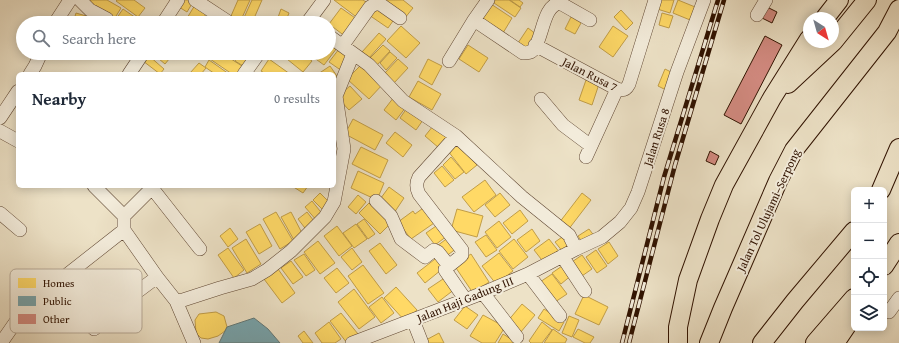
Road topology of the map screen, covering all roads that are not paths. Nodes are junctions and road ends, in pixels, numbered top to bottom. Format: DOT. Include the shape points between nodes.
graph roads {
  1 [pos="70,0"];
  2 [pos="80,0"];
  3 [pos="178,0"];
  4 [pos="195,0"];
  5 [pos="324,0"];
  6 [pos="488,0"];
  7 [pos="655,0"];
  8 [pos="704,0"];
  9 [pos="766,0"];
  10 [pos="839,0"];
  11 [pos="867,0"];
  12 [pos="899,9"];
  13 [pos="830,12"];
  14 [pos="757,15"];
  15 [pos="60,16"];
  16 [pos="101,16"];
  17 [pos="168,16"];
  18 [pos="219,16"];
  19 [pos="312,16"];
  20 [pos="400,18"];
  21 [pos="474,20"];
  22 [pos="590,20"];
  23 [pos="839,35"];
  24 [pos="336,41"];
  25 [pos="535,46"];
  26 [pos="803,48"];
  27 [pos="827,48"];
  28 [pos="348,50"];
  29 [pos="38,60"];
  30 [pos="138,60"];
  31 [pos="254,60"];
  32 [pos="449,61"];
  33 [pos="31,72"];
  34 [pos="130,72"];
  35 [pos="245,72"];
  36 [pos="617,89"];
  37 [pos="16,94"];
  38 [pos="772,98"];
  39 [pos="541,99"];
  40 [pos="0,118"];
  41 [pos="0,131"];
  42 [pos="456,136"];
  43 [pos="16,140"];
  44 [pos="899,148"];
  45 [pos="883,187"];
  46 [pos="96,188"];
  47 [pos="152,188"];
  48 [pos="154,188"];
  49 [pos="376,201"];
  50 [pos="0,213"];
  51 [pos="124,223"];
  52 [pos="20,230"];
  53 [pos="851,235"];
  54 [pos="899,243"];
  55 [pos="200,249"];
  56 [pos="576,249"];
  57 [pos="562,256"];
  58 [pos="887,261"];
  59 [pos="449,266"];
  60 [pos="70,269"];
  61 [pos="528,274"];
  62 [pos="157,277"];
  63 [pos="142,288"];
  64 [pos="585,291"];
  65 [pos="483,293"];
  66 [pos="899,298"];
  67 [pos="465,300"];
  68 [pos="851,301"];
  69 [pos="176,302"];
  70 [pos="889,312"];
  71 [pos="560,316"];
  72 [pos="851,319"];
  73 [pos="414,320"];
  74 [pos="10,330"];
  75 [pos="517,337"];
  76 [pos="1,343"];
  77 [pos="194,343"];
  78 [pos="352,343"];
  79 [pos="422,343"];
  80 [pos="678,343"];
  81 [pos="709,343"];
  82 [pos="762,343"];
  83 [pos="815,343"];
  84 [pos="835,343"];
  1 -- 15 [label="street"];
  2 -- 16 [label="street"];
  3 -- 17 [label="street"];
  4 -- 18 [label="street"];
  5 -- 19 [label="street"];
  6 -- 21 [label="street"];
  7 -- 36 [label="street, Jalan Rusa 7" via="627,89"];
  8 -- 56 [label="street, Jalan Rusa 8" via="631,208 620,222 602,237"];
  9 -- 14 [label="street"];
  10 -- 13 [label="highway"];
  11 -- 23 [label="highway"];
  12 -- 81 [label="highway, Jalan Tol Ulujami–Serpong" via="887,32 794,150 778,181"];
  20 -- 28 [label="street" via="380,4 370,7"];
  21 -- 25 [label="street" via="522,53 528,53"];
  21 -- 32 [label="street"];
  22 -- 25 [label="street" via="560,3 553,5"];
  24 -- 28 [label="street"];
  25 -- 36 [label="street, Jalan Rusa 7"];
  26 -- 38 [label="highway"];
  27 -- 38 [label="highway"];
  28 -- 42 [label="street" via="369,65 403,101"];
  28 -- 69 [label="street" via="336,96 344,149 334,202 326,217 292,251 252,279"];
  29 -- 33 [label="street"];
  30 -- 34 [label="street"];
  31 -- 35 [label="street"];
  36 -- 39 [label="street" via="589,152"];
  37 -- 40 [label="street"];
  38 -- 80 [label="highway" via="724,185 710,219 688,280 678,327"];
  41 -- 43 [label="street"];
  42 -- 56 [label="street" via="522,197 570,235"];
  42 -- 59 [label="street" via="417,182 419,194 462,250 462,255"];
  44 -- 45 [label="highway"];
  46 -- 51 [label="street"];
  47 -- 51 [label="street"];
  48 -- 55 [label="street"];
  49 -- 59 [label="street" via="391,216 401,239 425,257 434,250 438,252"];
  50 -- 52 [label="street"];
  51 -- 60 [label="street"];
  51 -- 62 [label="street"];
  53 -- 82 [label="highway"];
  54 -- 58 [label="highway"];
  56 -- 57 [label="street, Jalan Haji Gadung III"];
  57 -- 61 [label="street, Jalan Haji Gadung III"];
  57 -- 64 [label="street"];
  59 -- 67 [label="street" via="445,269 446,273"];
  61 -- 65 [label="street, Jalan Haji Gadung III"];
  61 -- 71 [label="street"];
  62 -- 63 [label="street"];
  62 -- 69 [label="street"];
  65 -- 67 [label="street, Jalan Haji Gadung III"];
  65 -- 75 [label="street"];
  66 -- 70 [label="street"];
  67 -- 73 [label="street, Jalan Haji Gadung III"];
  68 -- 83 [label="highway"];
  69 -- 77 [label="street"];
  72 -- 84 [label="highway"];
  73 -- 78 [label="street, Jalan Haji Gadung III"];
  73 -- 79 [label="street"];
  74 -- 76 [label="street"];
}
